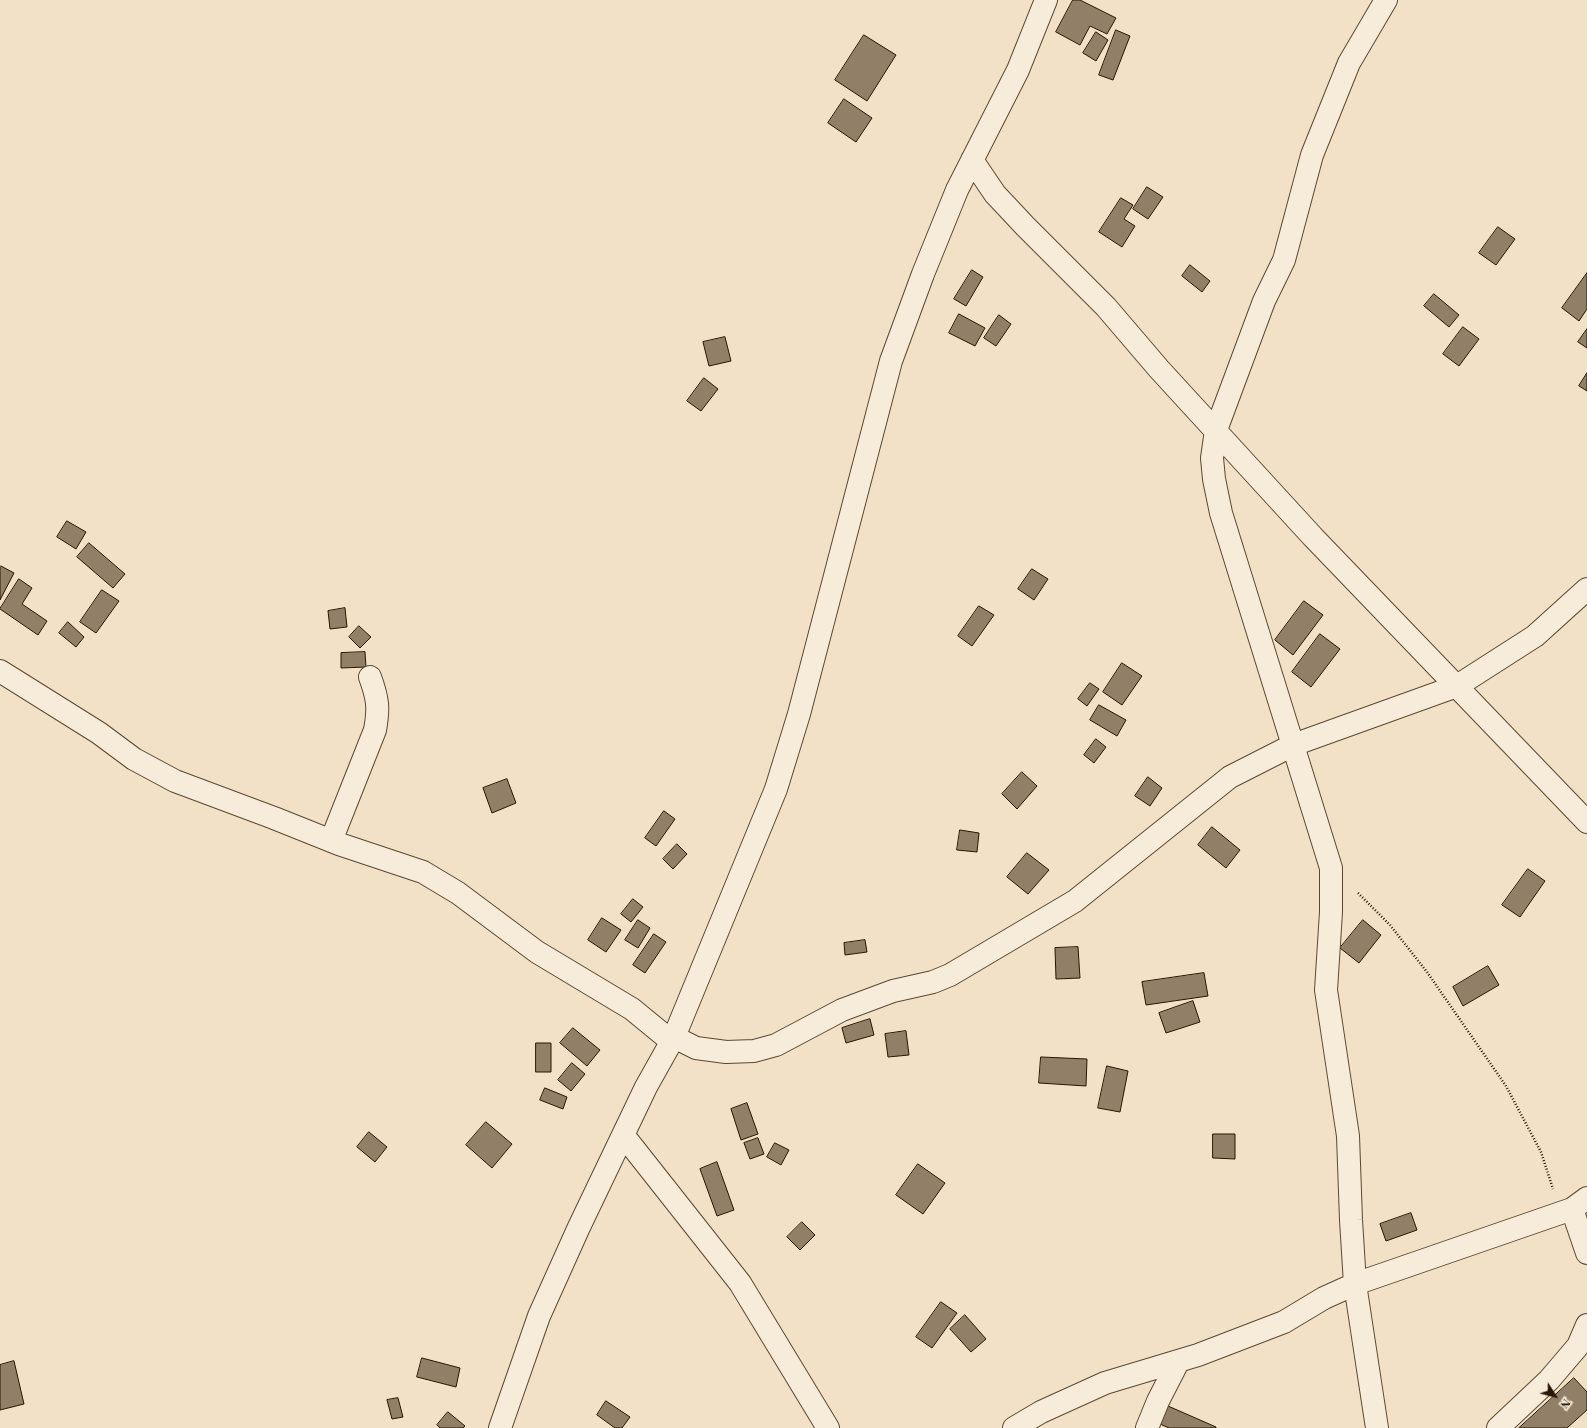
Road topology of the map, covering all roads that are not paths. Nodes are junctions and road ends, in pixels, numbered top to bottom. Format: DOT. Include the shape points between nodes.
graph roads {
  1 [pos="1046,0"];
  2 [pos="1386,0"];
  3 [pos="972,160"];
  4 [pos="1216,430"];
  5 [pos="1587,589"];
  6 [pos="0,671"];
  7 [pos="370,677"];
  8 [pos="1457,686"];
  9 [pos="1293,745"];
  10 [pos="1587,822"];
  11 [pos="331,841"];
  12 [pos="673,1039"];
  13 [pos="624,1136"];
  14 [pos="1573,1207"];
  15 [pos="1587,1253"];
  16 [pos="1355,1284"];
  17 [pos="1587,1325"];
  18 [pos="1178,1362"];
  19 [pos="500,1428"];
  20 [pos="828,1428"];
  21 [pos="1014,1428"];
  22 [pos="1147,1428"];
  23 [pos="1377,1428"];
  24 [pos="1498,1428"];
  1 -- 3 [label="street" via="1018,70"];
  2 -- 4 [label="street" via="1349,63 1312,155 1284,260 1264,301"];
  3 -- 4 [label="street" via="995,194 1106,307"];
  3 -- 12 [label="street" via="923,274 891,362 799,714 776,789"];
  4 -- 8 [label="street" via="1313,537"];
  4 -- 9 [label="street" via="1212,458 1221,513"];
  5 -- 8 [label="street" via="1535,636"];
  6 -- 11 [label="street" via="99,733 134,759 175,781"];
  7 -- 11 [label="street" via="378,712 375,730"];
  8 -- 9 [label="street"];
  8 -- 10 [label="street"];
  9 -- 12 [label="street" via="1230,777 1075,901 950,975 933,982 893,991 842,1010 800,1034 754,1051 726,1052 696,1048"];
  9 -- 16 [label="street" via="1331,868 1326,990 1348,1136"];
  11 -- 12 [label="street" via="423,872 458,893 537,952 632,1009"];
  12 -- 13 [label="street" via="646,1087"];
  13 -- 19 [label="street" via="539,1316"];
  13 -- 20 [label="street" via="740,1283"];
  14 -- 15 [label="street"];
  14 -- 16 [label="street"];
  16 -- 18 [label="street" via="1324,1298 1284,1322"];
  16 -- 23 [label="street"];
  17 -- 24 [label="street" via="1578,1346 1549,1380"];
  18 -- 21 [label="street" via="1105,1383 1041,1412"];
  18 -- 22 [label="street"];
}
